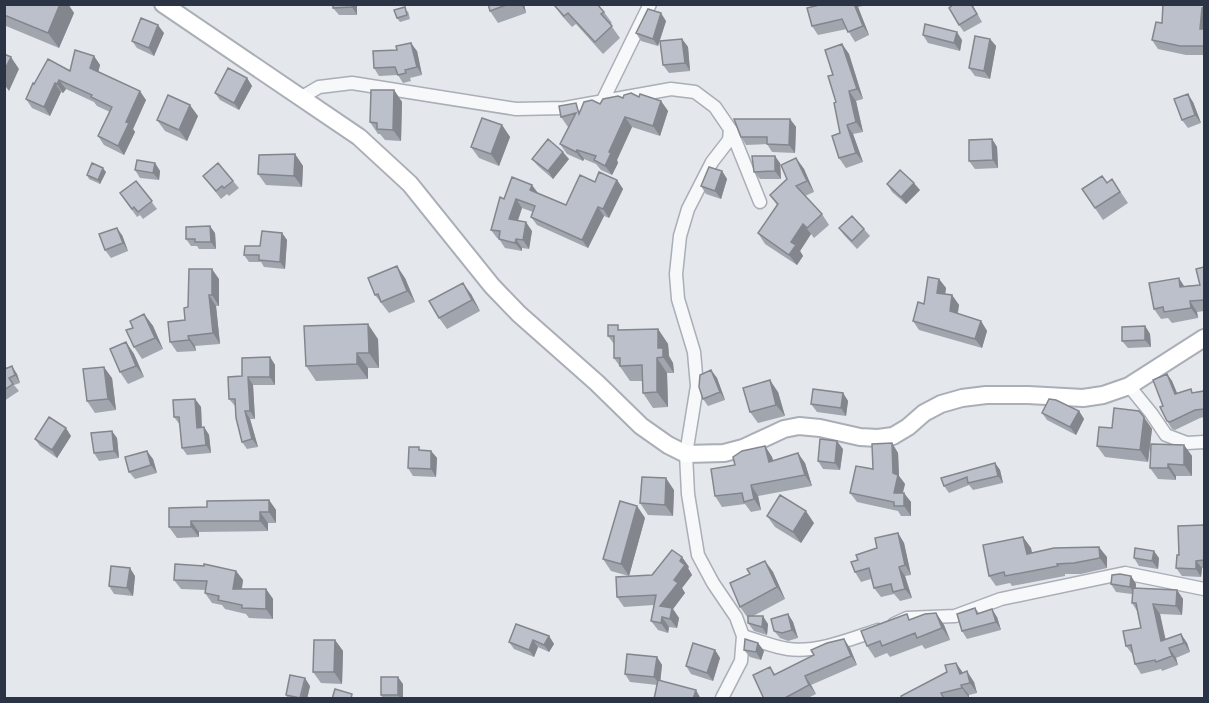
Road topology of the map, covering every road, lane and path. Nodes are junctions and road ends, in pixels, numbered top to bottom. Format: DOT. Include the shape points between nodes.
graph roads {
  1 [pos="163,4"];
  2 [pos="650,4"];
  3 [pos="302,97"];
  4 [pos="603,100"];
  5 [pos="730,129"];
  6 [pos="760,202"];
  7 [pos="1204,338"];
  8 [pos="1129,386"];
  9 [pos="1204,442"];
  10 [pos="686,454"];
  11 [pos="1204,590"];
  12 [pos="743,636"];
  13 [pos="722,699"];
  1 -- 3 [label="main road"];
  2 -- 4 [label="street"];
  3 -- 4 [label="street" via="319,87 352,83 516,109 565,108"];
  3 -- 10 [label="main road" via="359,137 410,184 519,314 641,426"];
  4 -- 5 [label="street" via="671,89 695,92 715,106"];
  5 -- 6 [label="street"];
  5 -- 10 [label="street" via="729,140 712,162 688,209 680,236 678,299 694,352 697,386"];
  7 -- 8 [label="main road"];
  8 -- 9 [label="street" via="1166,435 1187,443"];
  8 -- 10 [label="main road" via="1083,398 962,398 924,413 893,436 860,437 800,426 724,453"];
  10 -- 12 [label="street" via="698,555 736,617"];
  11 -- 12 [label="street" via="1125,573 1001,599 955,616 908,618 848,640 809,649 787,649"];
  12 -- 13 [label="street" via="741,661"];
}
